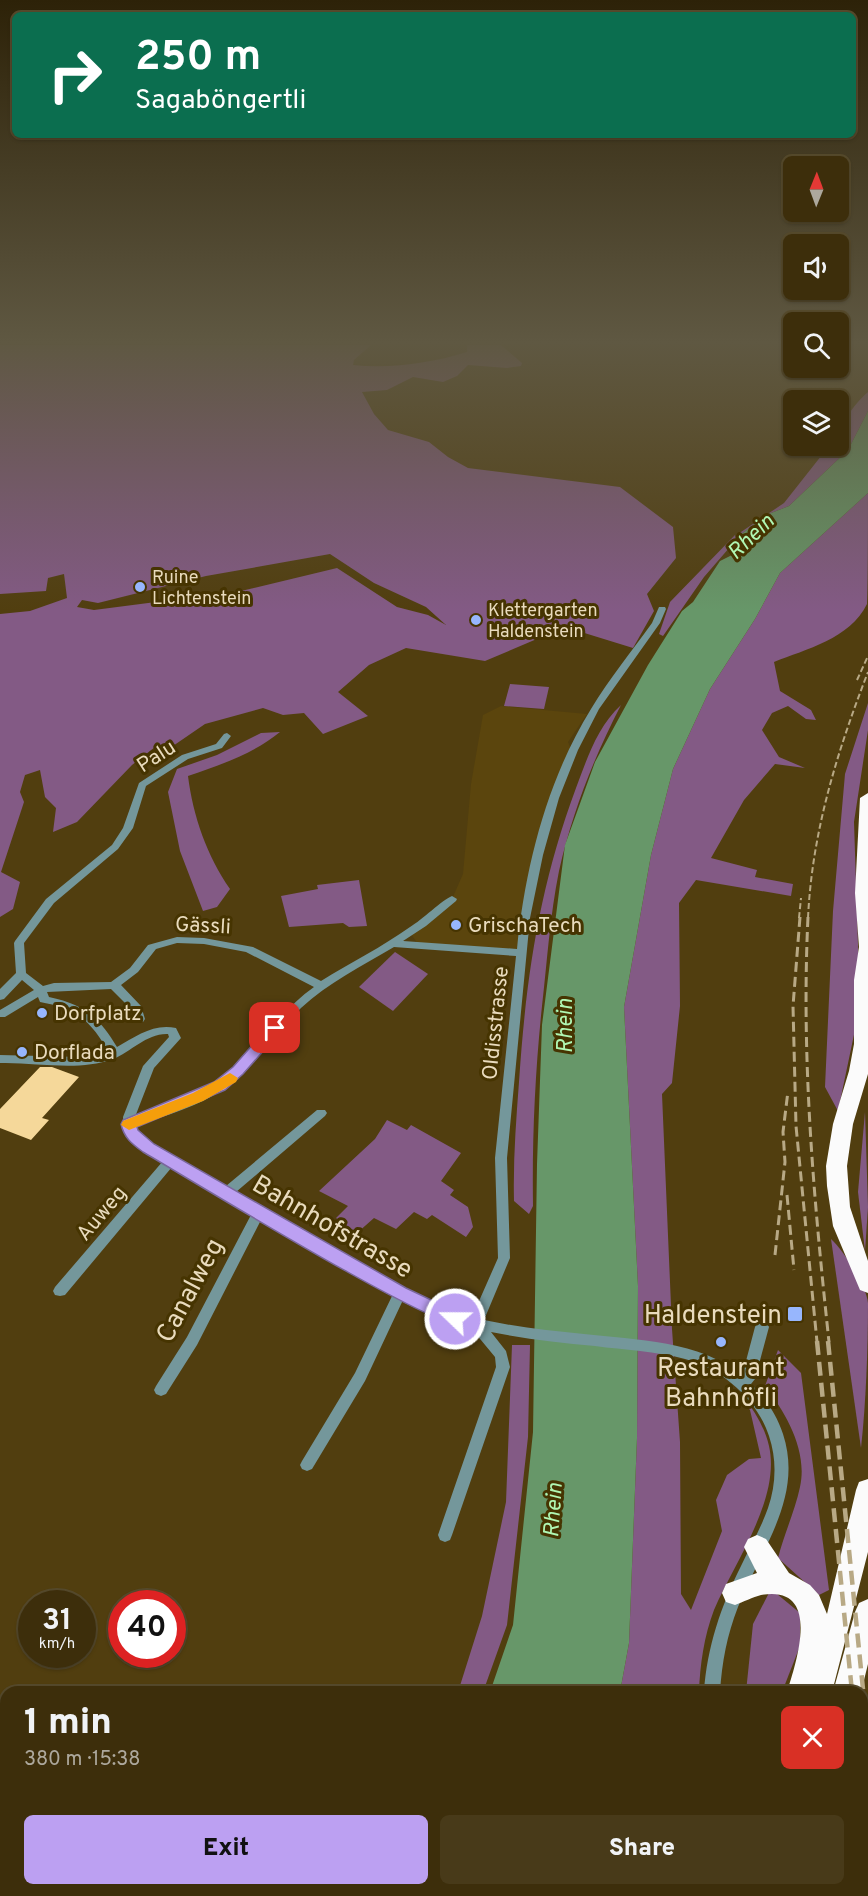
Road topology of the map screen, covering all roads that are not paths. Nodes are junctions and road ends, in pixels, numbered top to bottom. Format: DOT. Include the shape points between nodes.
graph roads {
  1 [pos="662,609"];
  2 [pos="227,736"];
  3 [pos="868,798"];
  4 [pos="452,899"];
  5 [pos="393,944"];
  6 [pos="867,948"];
  7 [pos="522,953"];
  8 [pos="868,954"];
  9 [pos="21,974"];
  10 [pos="114,985"];
  11 [pos="321,986"];
  12 [pos="41,990"];
  13 [pos="0,996"];
  14 [pos="1,1014"];
  15 [pos="139,1019"];
  16 [pos="115,1053"];
  17 [pos="0,1059"];
  18 [pos="321,1113"];
  19 [pos="129,1124"];
  20 [pos="171,1160"];
  21 [pos="227,1192"];
  22 [pos="259,1211"];
  23 [pos="866,1280"];
  24 [pos="60,1290"];
  25 [pos="400,1293"];
  26 [pos="476,1324"];
  27 [pos="762,1327"];
  28 [pos="742,1384"];
  29 [pos="161,1390"];
  30 [pos="307,1465"];
  31 [pos="868,1490"];
  32 [pos="445,1535"];
  33 [pos="757,1547"];
  34 [pos="783,1584"];
  35 [pos="735,1593"];
  36 [pos="868,1612"];
  37 [pos="712,1686"];
  38 [pos="803,1686"];
  39 [pos="820,1686"];
  40 [pos="849,1686"];
  1 -- 7 [label="street, Oldisstrasse" via="595,709 573,750 538,855"];
  2 -- 9 [label="street, Palu" via="219,746 185,757 142,785 128,828 104,858 50,901 19,943"];
  3 -- 6 [label="highway" via="864,893"];
  4 -- 5 [label="street" via="435,916"];
  5 -- 7 [label="street"];
  5 -- 11 [label="street"];
  6 -- 8 [label="highway"];
  6 -- 23 [label="highway" via="863,1054 839,1141 836,1174 842,1222"];
  7 -- 26 [label="street, Oldisstrasse" via="501,1158 504,1258"];
  9 -- 12 [label="street"];
  9 -- 13 [label="street"];
  10 -- 11 [label="street, Gässli" via="134,969 152,946 177,940 249,949"];
  10 -- 12 [label="street"];
  10 -- 15 [label="street" via="138,1010"];
  11 -- 19 [label="street" via="219,1086"];
  12 -- 14 [label="street"];
  12 -- 16 [label="street" via="44,999 63,1003 92,1021"];
  16 -- 17 [label="street" via="78,1062"];
  16 -- 19 [label="street" via="157,1031 168,1029 175,1034 146,1072"];
  18 -- 21 [label="street"];
  19 -- 20 [label="street, Bahnhofstrasse" via="139,1142"];
  20 -- 21 [label="street, Bahnhofstrasse"];
  20 -- 24 [label="street, Auweg"];
  21 -- 22 [label="street, Bahnhofstrasse"];
  22 -- 25 [label="street, Bahnhofstrasse"];
  22 -- 29 [label="street, Canalweg" via="192,1341"];
  25 -- 26 [label="street, Bahnhofstrasse" via="438,1313"];
  25 -- 30 [label="street" via="360,1377"];
  26 -- 28 [label="street, Bahnhofstrasse" via="692,1355"];
  26 -- 32 [label="street" via="501,1355 503,1367"];
  27 -- 28 [label="street" via="748,1379"];
  28 -- 33 [label="street, Bahnhofstrasse" via="770,1417 782,1459 777,1501"];
  31 -- 39 [label="highway" via="848,1586"];
  33 -- 34 [label="highway"];
  33 -- 35 [label="street, Bahnhofstrasse"];
  34 -- 35 [label="highway" via="762,1583"];
  34 -- 38 [label="highway" via="806,1600 814,1621 812,1652"];
  35 -- 37 [label="street, Bahnhofstrasse" via="718,1641"];
  36 -- 40 [label="highway"];
}
